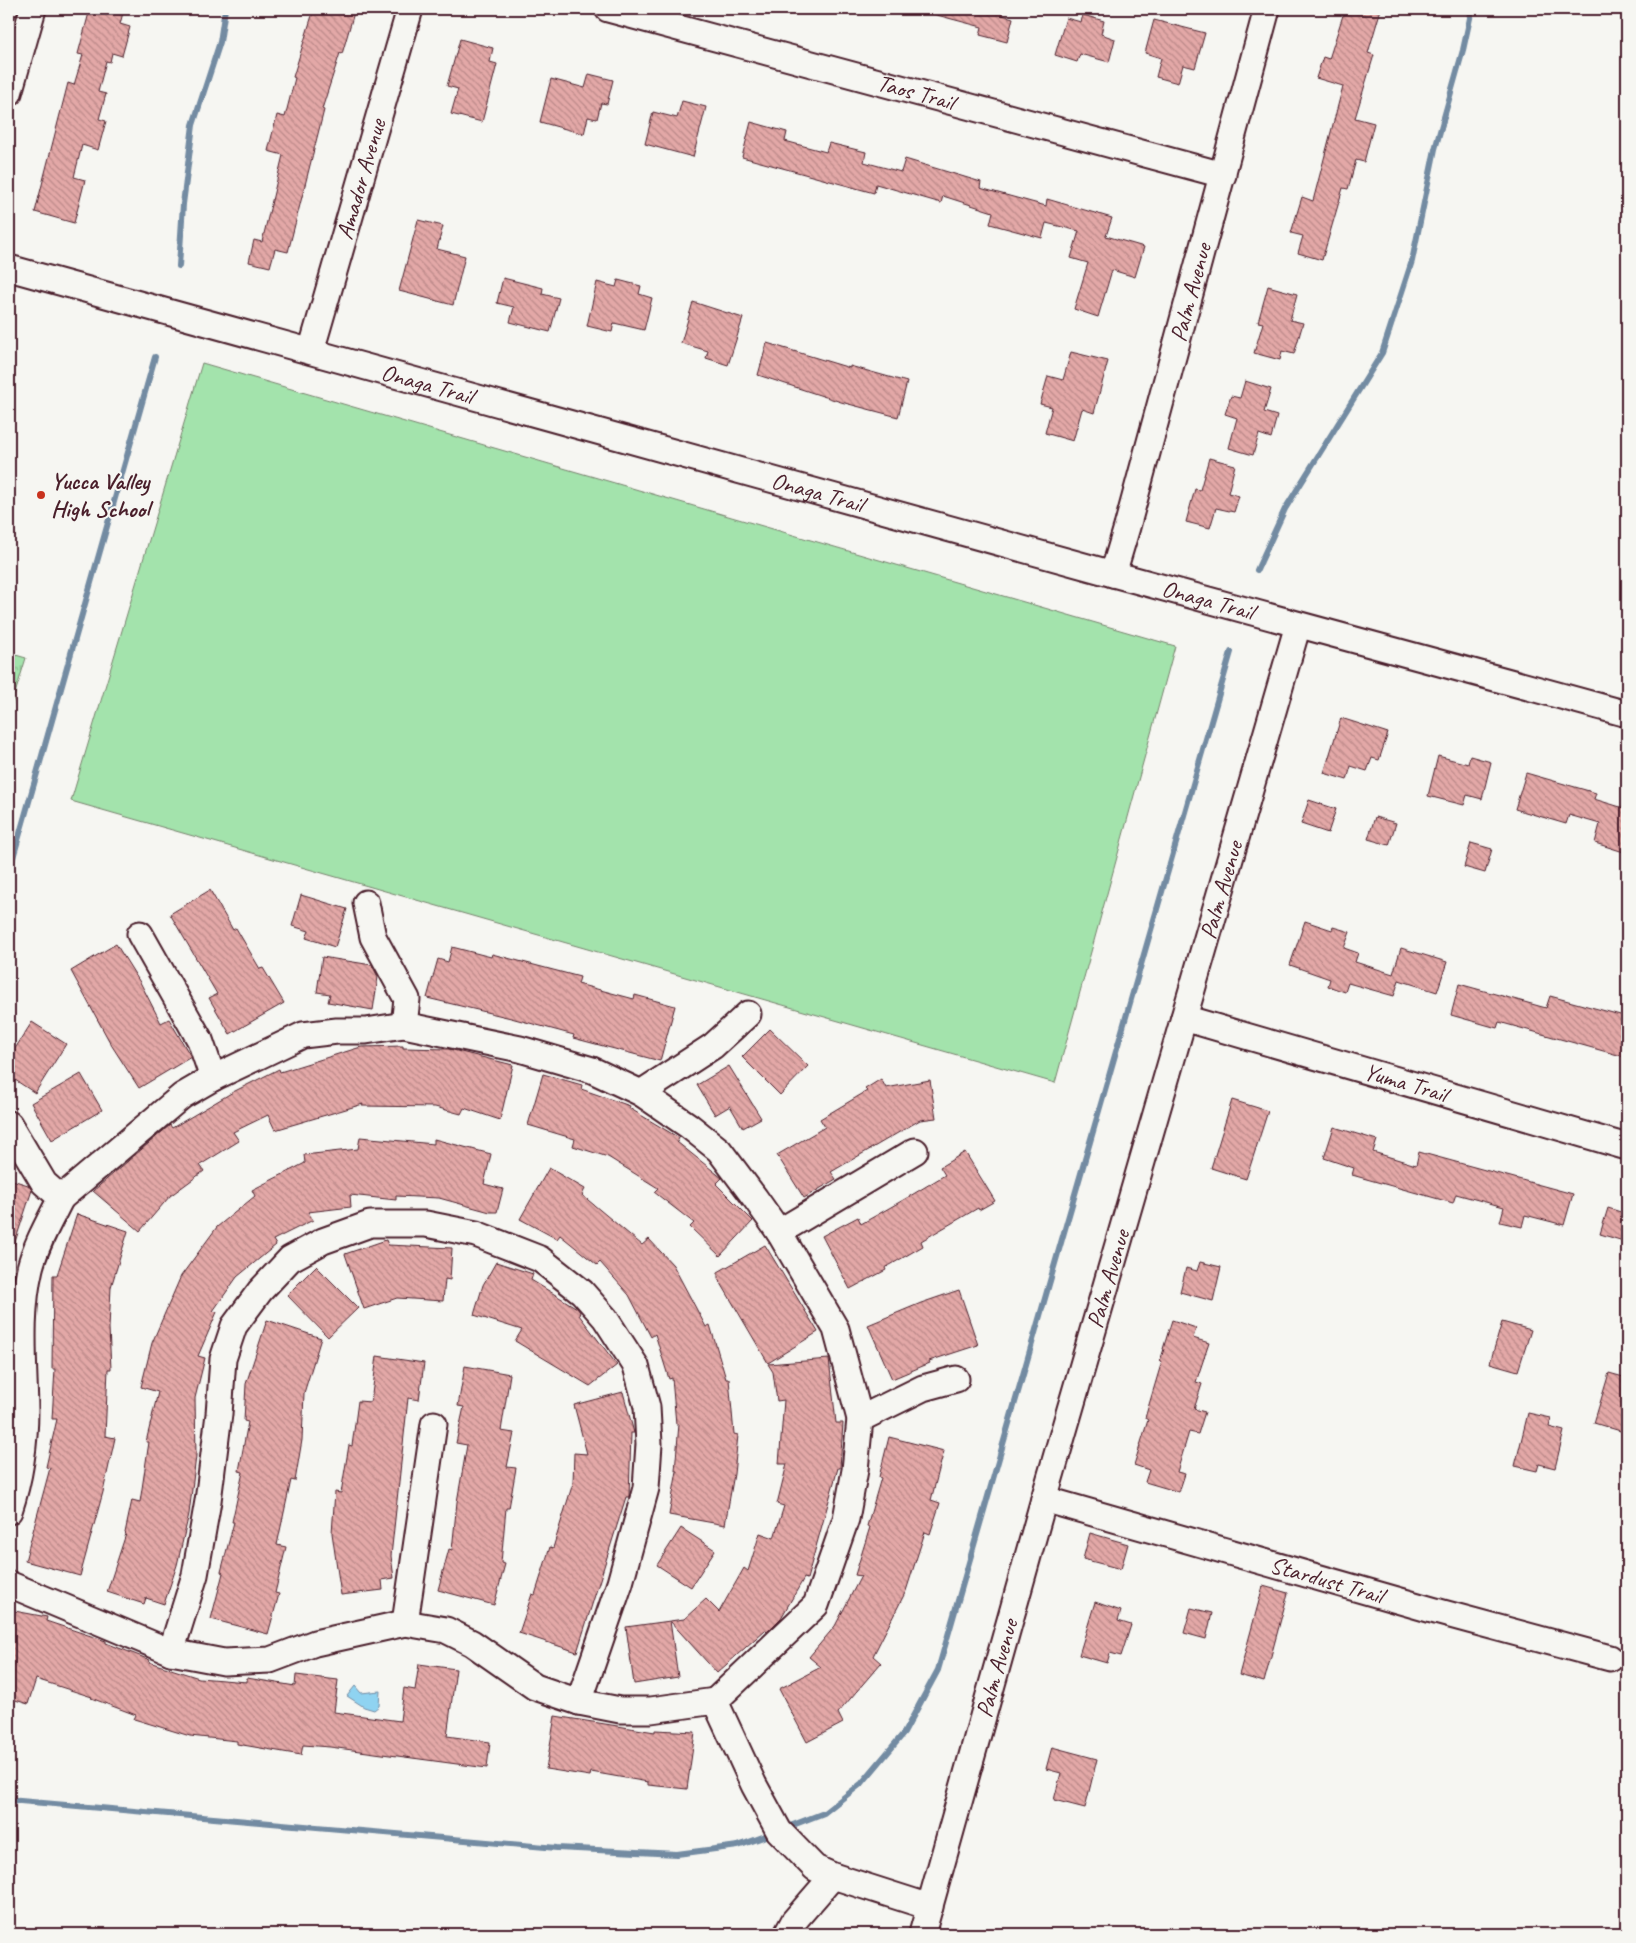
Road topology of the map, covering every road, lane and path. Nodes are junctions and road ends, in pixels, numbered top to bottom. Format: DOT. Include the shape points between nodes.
graph roads {
  1 [pos="33,9"];
  2 [pos="410,9"];
  3 [pos="608,9"];
  4 [pos="1266,9"];
  5 [pos="10,83"];
  6 [pos="1223,175"];
  7 [pos="9,268"];
  8 [pos="311,351"];
  9 [pos="1113,574"];
  10 [pos="1298,624"];
  11 [pos="1627,714"];
  12 [pos="366,903"];
  13 [pos="140,934"];
  14 [pos="748,1014"];
  15 [pos="1184,1018"];
  16 [pos="404,1025"];
  17 [pos="213,1078"];
  18 [pos="641,1093"];
  19 [pos="9,1124"];
  20 [pos="1627,1147"];
  21 [pos="915,1151"];
  22 [pos="61,1198"];
  23 [pos="779,1232"];
  24 [pos="956,1379"];
  25 [pos="860,1419"];
  26 [pos="434,1424"];
  27 [pos="1044,1499"];
  28 [pos="9,1511"];
  29 [pos="9,1584"];
  30 [pos="405,1623"];
  31 [pos="172,1652"];
  32 [pos="1610,1658"];
  33 [pos="715,1701"];
  34 [pos="579,1702"];
  35 [pos="833,1876"];
  36 [pos="930,1907"];
  37 [pos="787,1934"];
  38 [pos="922,1934"];
  1 -- 5 [label="street"];
  2 -- 8 [label="street, Amador Avenue"];
  3 -- 6 [label="street, Taos Trail"];
  4 -- 6 [label="street, Palm Avenue"];
  6 -- 9 [label="street, Palm Avenue"];
  7 -- 8 [label="street, Onaga Trail"];
  8 -- 9 [label="street, Onaga Trail"];
  9 -- 10 [label="street, Onaga Trail"];
  10 -- 11 [label="street, Onaga Trail"];
  10 -- 15 [label="street, Palm Avenue"];
  12 -- 16 [label="street" via="373,937 407,999"];
  13 -- 17 [label="street" via="200,1040"];
  14 -- 18 [label="street" via="713,1046"];
  15 -- 20 [label="street, Yuma Trail"];
  15 -- 27 [label="street, Palm Avenue"];
  16 -- 17 [label="street" via="303,1035"];
  16 -- 18 [label="street" via="520,1049 592,1070"];
  17 -- 22 [label="street" via="182,1096"];
  18 -- 23 [label="street" via="719,1150"];
  19 -- 22 [label="street" via="44,1183"];
  21 -- 23 [label="street"];
  22 -- 28 [label="street" via="30,1268 23,1350 23,1444"];
  23 -- 25 [label="street" via="836,1329"];
  24 -- 25 [label="street" via="923,1388"];
  25 -- 33 [label="street" via="846,1519 816,1606"];
  26 -- 30 [label="street"];
  27 -- 32 [label="street, Stardust Trail"];
  27 -- 36 [label="street, Palm Avenue"];
  29 -- 31 [label="street"];
  30 -- 31 [label="street" via="315,1643 270,1660 224,1662"];
  30 -- 34 [label="street" via="446,1630 472,1643 535,1687"];
  31 -- 34 [label="street" via="195,1575 219,1414 222,1359 234,1326 290,1258 323,1241 370,1224 426,1224 476,1234 540,1259 582,1292 605,1318 636,1366 647,1408 646,1488 620,1582"];
  33 -- 34 [label="street" via="651,1710 620,1710"];
  33 -- 35 [label="street" via="779,1830 815,1868"];
  35 -- 36 [label="street"];
  35 -- 37 [label="street" via="794,1921"];
  36 -- 38 [label="street, Palm Avenue"];
}
